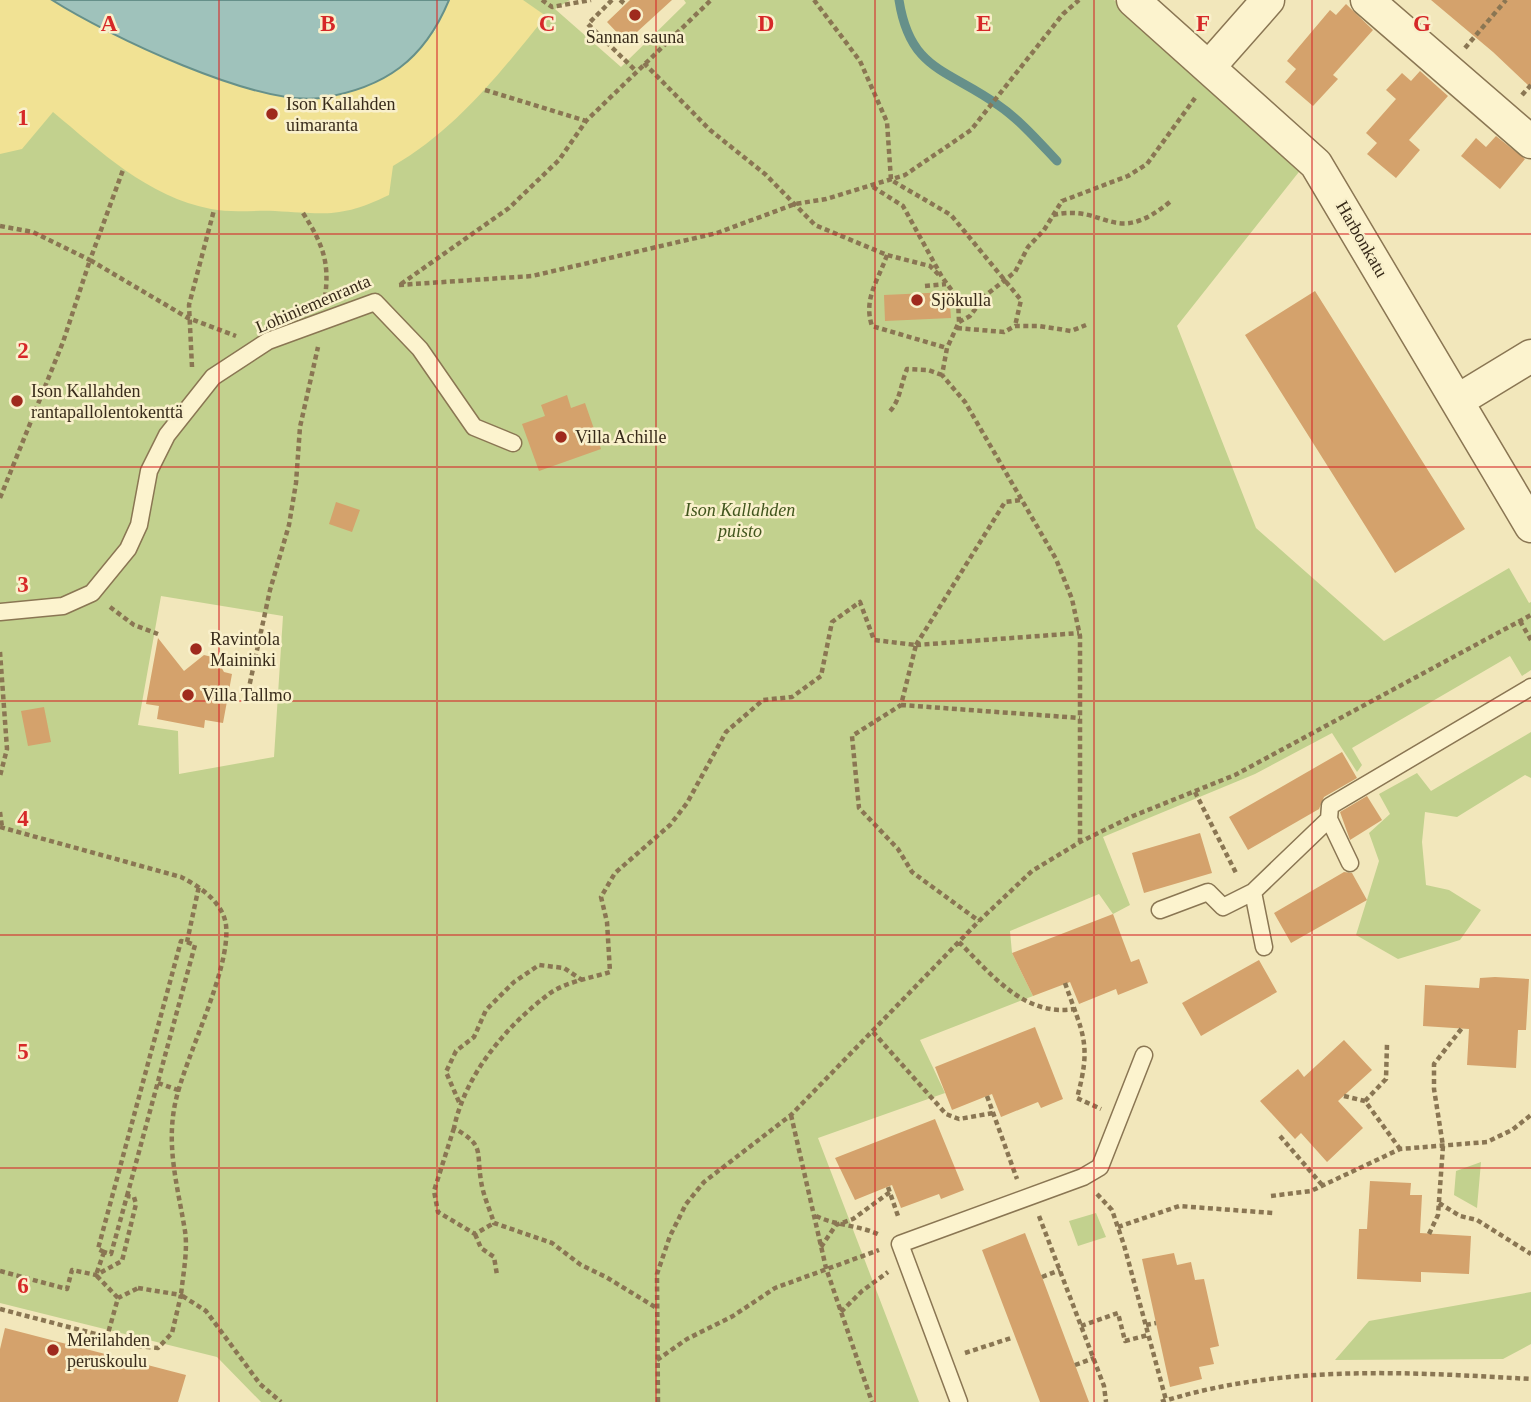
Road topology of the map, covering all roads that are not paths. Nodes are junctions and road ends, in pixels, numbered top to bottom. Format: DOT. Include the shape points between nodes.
graph roads {
  1 [pos="1133,0"];
  2 [pos="1268,0"];
  3 [pos="1367,0"];
  4 [pos="1209,67"];
  5 [pos="1531,142"];
  6 [pos="1531,356"];
  7 [pos="1457,401"];
  8 [pos="513,443"];
  9 [pos="1531,526"];
  10 [pos="0,612"];
  11 [pos="1531,687"];
  12 [pos="1329,818"];
  13 [pos="1350,863"];
  14 [pos="1249,893"];
  15 [pos="1160,910"];
  16 [pos="1264,947"];
  17 [pos="1144,1055"];
  18 [pos="958,1402"];
  1 -- 4 [label="street, Harbonkatu"];
  2 -- 4 [label="street"];
  3 -- 5 [label="street"];
  4 -- 7 [label="street, Harbonkatu" via="1316,164"];
  6 -- 7 [label="street"];
  7 -- 9 [label="street, Harbonkatu"];
  8 -- 10 [label="lane, Lohiniemenranta" via="474,427 420,349 375,302 268,341 213,377 167,435 149,471 139,525 128,549 92,593 63,606"];
  11 -- 12 [label="lane" via="1330,806"];
  12 -- 13 [label="lane"];
  12 -- 14 [label="lane"];
  14 -- 15 [label="lane" via="1223,906 1208,892"];
  14 -- 16 [label="lane"];
  17 -- 18 [label="lane" via="1100,1167 905,1248"];
}
